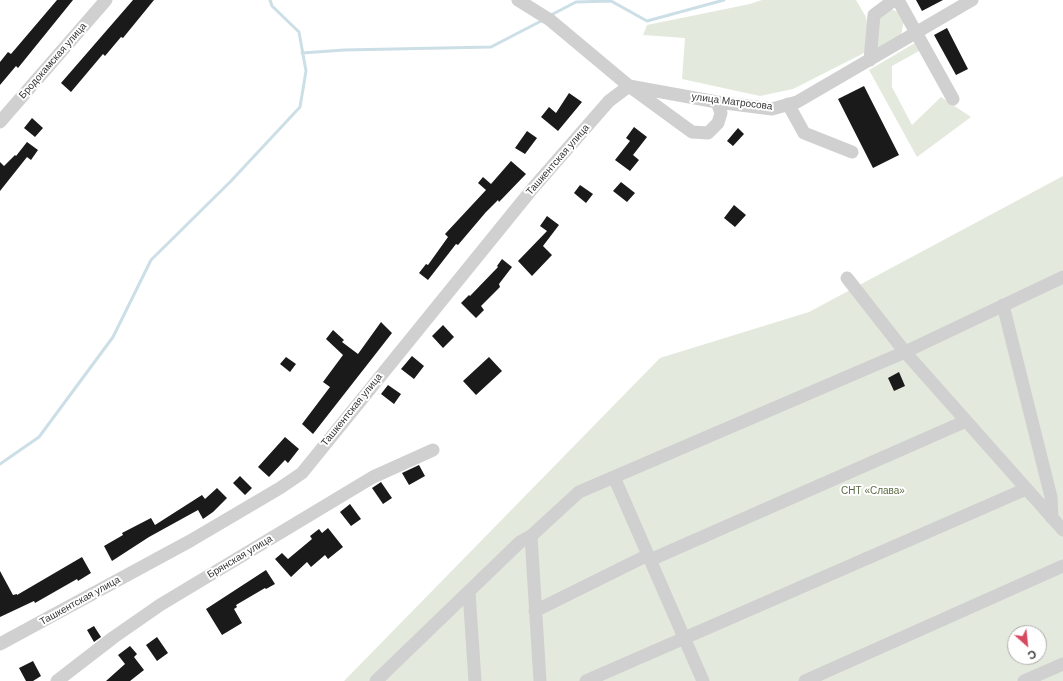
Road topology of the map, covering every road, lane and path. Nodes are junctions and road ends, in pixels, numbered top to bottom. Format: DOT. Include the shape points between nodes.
graph roads {
  1 [pos="106,0"];
  2 [pos="518,0"];
  3 [pos="894,0"];
  4 [pos="898,0"];
  5 [pos="972,0"];
  6 [pos="916,33"];
  7 [pos="870,60"];
  8 [pos="629,86"];
  9 [pos="953,99"];
  10 [pos="717,102"];
  11 [pos="788,104"];
  12 [pos="0,122"];
  13 [pos="852,152"];
  14 [pos="1063,277"];
  15 [pos="847,278"];
  16 [pos="1003,306"];
  17 [pos="905,352"];
  18 [pos="966,421"];
  19 [pos="433,450"];
  20 [pos="614,477"];
  21 [pos="1026,489"];
  22 [pos="1052,518"];
  23 [pos="1063,530"];
  24 [pos="532,536"];
  25 [pos="649,558"];
  26 [pos="1063,566"];
  27 [pos="469,592"];
  28 [pos="536,611"];
  29 [pos="685,639"];
  30 [pos="0,644"];
  31 [pos="1063,664"];
  32 [pos="57,681"];
  33 [pos="376,681"];
  34 [pos="475,681"];
  35 [pos="540,681"];
  36 [pos="586,681"];
  37 [pos="704,681"];
  38 [pos="804,681"];
  39 [pos="1024,681"];
  1 -- 12 [label="street, Бродокамская улица"];
  2 -- 8 [label="street, улица Матросова" via="550,20"];
  3 -- 7 [label="street" via="874,15"];
  4 -- 6 [label="street"];
  5 -- 6 [label="street, улица Матросова"];
  6 -- 7 [label="street, улица Матросова"];
  6 -- 9 [label="street"];
  7 -- 11 [label="street, улица Матросова" via="797,102"];
  8 -- 10 [label="street, улица Матросова"];
  8 -- 10 [label="street" via="692,132 708,133 718,123 721,113"];
  8 -- 30 [label="street, Ташкентская улица" via="609,101 533,188 302,473 190,541"];
  10 -- 11 [label="street, улица Матросова" via="772,109"];
  11 -- 13 [label="street" via="804,133"];
  14 -- 16 [label="street"];
  15 -- 17 [label="street"];
  16 -- 17 [label="street"];
  16 -- 22 [label="street" via="1050,497"];
  17 -- 18 [label="street"];
  17 -- 20 [label="street"];
  18 -- 21 [label="street"];
  18 -- 25 [label="street"];
  19 -- 32 [label="street, Брянская улица" via="373,477 160,605"];
  20 -- 24 [label="street" via="579,492"];
  20 -- 25 [label="street"];
  21 -- 22 [label="street"];
  21 -- 29 [label="street"];
  22 -- 23 [label="street"];
  24 -- 27 [label="street" via="520,542"];
  24 -- 28 [label="street"];
  25 -- 28 [label="street"];
  25 -- 29 [label="street"];
  26 -- 38 [label="street"];
  27 -- 33 [label="street"];
  27 -- 34 [label="street"];
  28 -- 35 [label="street"];
  29 -- 36 [label="street"];
  29 -- 37 [label="street"];
  31 -- 39 [label="street"];
}
